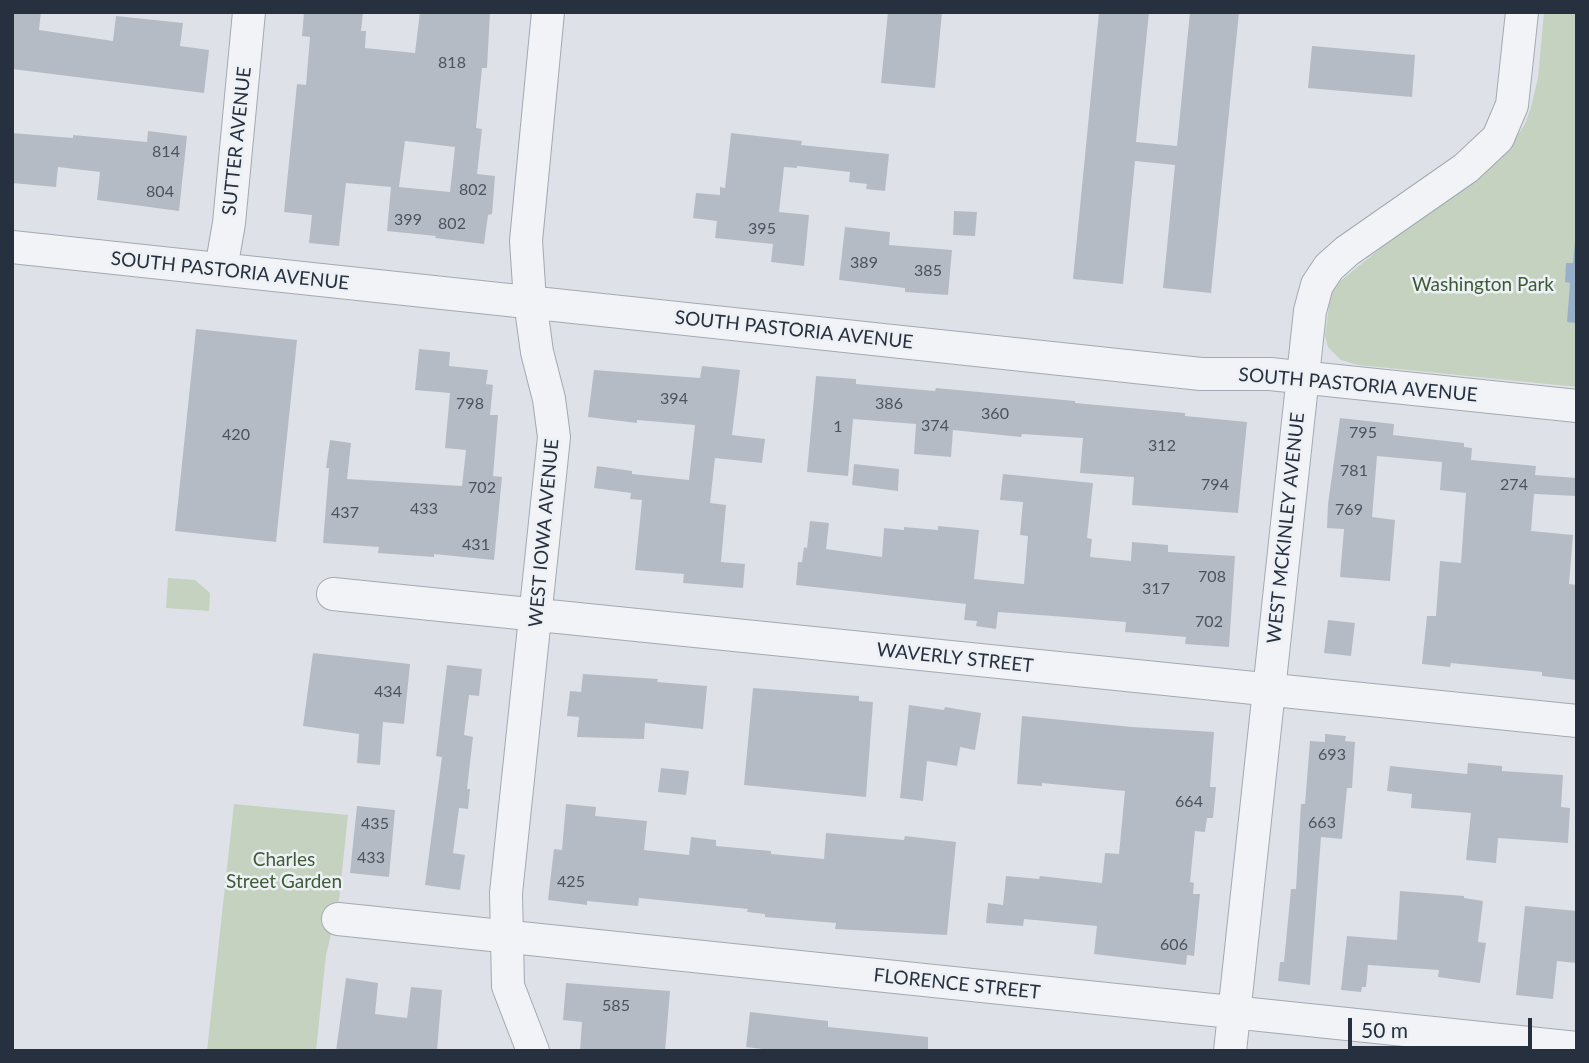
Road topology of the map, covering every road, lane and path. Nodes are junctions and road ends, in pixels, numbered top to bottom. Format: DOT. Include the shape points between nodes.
graph roads {
  1 [pos="249,12"];
  2 [pos="548,12"];
  3 [pos="1522,12"];
  4 [pos="12,247"];
  5 [pos="221,269"];
  6 [pos="530,301"];
  7 [pos="1302,377"];
  8 [pos="1577,405"];
  9 [pos="333,594"];
  10 [pos="536,615"];
  11 [pos="1269,690"];
  12 [pos="1577,721"];
  13 [pos="338,919"];
  14 [pos="506,937"];
  15 [pos="1233,1013"];
  16 [pos="1577,1048"];
  17 [pos="533,1051"];
  18 [pos="1230,1051"];
  1 -- 5 [label="street, SUTTER AVENUE"];
  2 -- 6 [label="street, WEST IOWA AVENUE" via="526,241"];
  3 -- 7 [label="street, WEST MCKINLEY AVENUE" via="1513,105 1498,138 1466,168 1329,267 1317,285 1310,311"];
  4 -- 5 [label="street, SOUTH PASTORIA AVENUE"];
  5 -- 6 [label="street, SOUTH PASTORIA AVENUE"];
  6 -- 7 [label="street, SOUTH PASTORIA AVENUE" via="1201,374"];
  6 -- 10 [label="street, WEST IOWA AVENUE" via="554,437"];
  7 -- 8 [label="street, SOUTH PASTORIA AVENUE"];
  7 -- 11 [label="street, WEST MCKINLEY AVENUE"];
  9 -- 10 [label="street, WAVERLY STREET"];
  10 -- 11 [label="street, WAVERLY STREET"];
  10 -- 14 [label="street, WEST IOWA AVENUE" via="506,893"];
  11 -- 12 [label="street, WAVERLY STREET"];
  11 -- 15 [label="street, WEST MCKINLEY AVENUE"];
  13 -- 14 [label="street, FLORENCE STREET"];
  14 -- 15 [label="street, FLORENCE STREET"];
  14 -- 17 [label="street, WEST IOWA AVENUE" via="508,986"];
  15 -- 16 [label="street, FLORENCE STREET"];
  15 -- 18 [label="street, WEST MCKINLEY AVENUE"];
}
